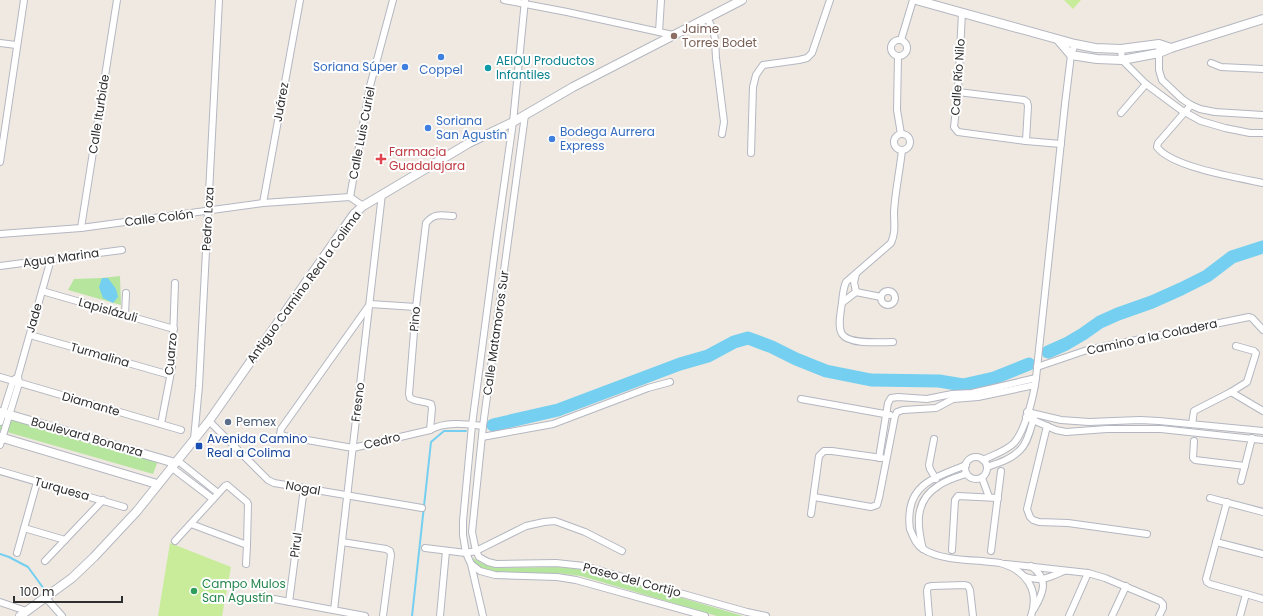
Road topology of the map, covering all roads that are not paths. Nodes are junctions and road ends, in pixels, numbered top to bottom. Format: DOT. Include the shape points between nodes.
graph roads {
  1 [pos="24,0"];
  2 [pos="117,0"];
  3 [pos="219,0"];
  4 [pos="300,0"];
  5 [pos="393,0"];
  6 [pos="504,0"];
  7 [pos="661,0"];
  8 [pos="742,0"];
  9 [pos="830,0"];
  10 [pos="914,0"];
  11 [pos="525,2"];
  12 [pos="962,12"];
  13 [pos="708,18"];
  14 [pos="1263,19"];
  15 [pos="659,32"];
  16 [pos="673,35"];
  17 [pos="901,40"];
  18 [pos="1058,40"];
  19 [pos="0,43"];
  20 [pos="1075,44"];
  21 [pos="1159,44"];
  22 [pos="16,45"];
  23 [pos="1171,48"];
  24 [pos="1121,49"];
  25 [pos="1159,53"];
  26 [pos="1071,55"];
  27 [pos="898,56"];
  28 [pos="1122,60"];
  29 [pos="1211,63"];
  30 [pos="1263,69"];
  31 [pos="1146,84"];
  32 [pos="958,92"];
  33 [pos="1191,105"];
  34 [pos="1185,112"];
  35 [pos="1121,113"];
  36 [pos="525,115"];
  37 [pos="1263,115"];
  38 [pos="513,122"];
  39 [pos="1263,132"];
  40 [pos="722,134"];
  41 [pos="901,134"];
  42 [pos="1026,141"];
  43 [pos="1061,144"];
  44 [pos="902,150"];
  45 [pos="751,153"];
  46 [pos="0,162"];
  47 [pos="1263,183"];
  48 [pos="382,194"];
  49 [pos="350,197"];
  50 [pos="263,203"];
  51 [pos="363,206"];
  52 [pos="209,211"];
  53 [pos="453,216"];
  54 [pos="81,228"];
  55 [pos="0,234"];
  56 [pos="496,235"];
  57 [pos="509,236"];
  58 [pos="122,250"];
  59 [pos="51,259"];
  60 [pos="0,266"];
  61 [pos="856,274"];
  62 [pos="175,283"];
  63 [pos="42,291"];
  64 [pos="856,292"];
  65 [pos="126,293"];
  66 [pos="881,297"];
  67 [pos="842,302"];
  68 [pos="370,304"];
  69 [pos="416,307"];
  70 [pos="125,315"];
  71 [pos="174,328"];
  72 [pos="1263,330"];
  73 [pos="30,335"];
  74 [pos="893,342"];
  75 [pos="1236,346"];
  76 [pos="1037,367"];
  77 [pos="170,375"];
  78 [pos="0,377"];
  79 [pos="17,380"];
  80 [pos="1036,381"];
  81 [pos="670,382"];
  82 [pos="1231,392"];
  83 [pos="801,399"];
  84 [pos="1031,404"];
  85 [pos="1263,412"];
  86 [pos="4,413"];
  87 [pos="887,414"];
  88 [pos="1027,415"];
  89 [pos="895,416"];
  90 [pos="1034,418"];
  91 [pos="209,421"];
  92 [pos="1107,421"];
  93 [pos="0,422"];
  94 [pos="161,424"];
  95 [pos="472,424"];
  96 [pos="1192,424"];
  97 [pos="483,426"];
  98 [pos="1047,426"];
  99 [pos="1107,429"];
  100 [pos="181,430"];
  101 [pos="430,430"];
  102 [pos="1261,431"];
  103 [pos="482,437"];
  104 [pos="1252,438"];
  105 [pos="194,439"];
  106 [pos="934,439"];
  107 [pos="1261,439"];
  108 [pos="1,440"];
  109 [pos="1194,441"];
  110 [pos="353,448"];
  111 [pos="879,458"];
  112 [pos="886,459"];
  113 [pos="983,460"];
  114 [pos="174,463"];
  115 [pos="966,465"];
  116 [pos="1245,466"];
  117 [pos="987,467"];
  118 [pos="0,471"];
  119 [pos="1001,471"];
  120 [pos="966,474"];
  121 [pos="935,477"];
  122 [pos="982,478"];
  123 [pos="1241,481"];
  124 [pos="37,482"];
  125 [pos="157,484"];
  126 [pos="939,484"];
  127 [pos="304,488"];
  128 [pos="218,493"];
  129 [pos="347,495"];
  130 [pos="814,497"];
  131 [pos="989,497"];
  132 [pos="998,498"];
  133 [pos="1210,498"];
  134 [pos="213,499"];
  135 [pos="102,500"];
  136 [pos="1227,502"];
  137 [pos="124,507"];
  138 [pos="422,508"];
  139 [pos="1263,512"];
  140 [pos="811,514"];
  141 [pos="191,524"];
  142 [pos="24,528"];
  143 [pos="1147,534"];
  144 [pos="65,540"];
  145 [pos="175,541"];
  146 [pos="342,542"];
  147 [pos="1216,542"];
  148 [pos="247,545"];
  149 [pos="425,548"];
  150 [pos="923,550"];
  151 [pos="952,550"];
  152 [pos="446,551"];
  153 [pos="476,551"];
  154 [pos="622,551"];
  155 [pos="991,551"];
  156 [pos="17,553"];
  157 [pos="466,553"];
  158 [pos="1263,554"];
  159 [pos="45,561"];
  160 [pos="1000,563"];
  161 [pos="246,564"];
  162 [pos="471,564"];
  163 [pos="1031,566"];
  164 [pos="1066,570"];
  165 [pos="1088,573"];
  166 [pos="1026,577"];
  167 [pos="1043,579"];
  168 [pos="1126,586"];
  169 [pos="1246,594"];
  170 [pos="46,598"];
  171 [pos="274,599"];
  172 [pos="1263,599"];
  173 [pos="0,602"];
  174 [pos="289,602"];
  175 [pos="1034,609"];
  176 [pos="334,610"];
  177 [pos="23,614"];
  178 [pos="62,616"];
  179 [pos="364,616"];
  180 [pos="383,616"];
  181 [pos="440,616"];
  182 [pos="482,616"];
  183 [pos="705,616"];
  184 [pos="766,616"];
  185 [pos="930,616"];
  186 [pos="973,616"];
  187 [pos="1031,616"];
  188 [pos="1069,616"];
  189 [pos="1112,616"];
  190 [pos="1159,616"];
  191 [pos="1240,616"];
  1 -- 22 [label="street"];
  2 -- 54 [label="street, Calle Iturbide"];
  3 -- 52 [label="street, Pedro Loza"];
  4 -- 50 [label="street, Juárez"];
  5 -- 49 [label="street, Calle Luis Curiel" via="370,86"];
  6 -- 11 [label="street"];
  7 -- 15 [label="street"];
  8 -- 13 [label="main road, Antiguo Camino Real a Colima"];
  9 -- 45 [label="street" via="812,53 807,58 799,60 762,65 756,75 753,87"];
  10 -- 12 [label="main road"];
  10 -- 17 [label="street"];
  11 -- 15 [label="street"];
  11 -- 38 [label="street, Calle Matamoros Sur"];
  12 -- 18 [label="main road"];
  12 -- 32 [label="street, Calle Río Nilo"];
  13 -- 16 [label="main road, Antiguo Camino Real a Colima"];
  13 -- 40 [label="street" via="715,39 724,122"];
  14 -- 23 [label="main road"];
  15 -- 16 [label="street"];
  16 -- 36 [label="main road, Antiguo Camino Real a Colima"];
  17 -- 27 [label="street" via="906,44 907,51 903,56"];
  17 -- 27 [label="street" via="895,41 892,46 892,52"];
  18 -- 20 [label="main road"];
  18 -- 26 [label="main road"];
  19 -- 22 [label="street"];
  20 -- 24 [label="main road"];
  20 -- 26 [label="street"];
  21 -- 23 [label="main road"];
  21 -- 24 [label="main road"];
  21 -- 25 [label="street"];
  22 -- 46 [label="street"];
  23 -- 25 [label="main road"];
  24 -- 28 [label="street"];
  25 -- 28 [label="main road"];
  25 -- 33 [label="street" via="1162,80"];
  26 -- 28 [label="main road"];
  26 -- 43 [label="street"];
  27 -- 41 [label="street" via="897,110"];
  28 -- 31 [label="street"];
  29 -- 30 [label="street" via="1221,67"];
  31 -- 34 [label="street"];
  31 -- 35 [label="street"];
  32 -- 42 [label="street" via="1027,102"];
  32 -- 42 [label="street, Calle Río Nilo" via="954,127 958,132"];
  33 -- 34 [label="street"];
  33 -- 37 [label="street" via="1215,112"];
  34 -- 39 [label="street" via="1201,121 1225,128 1250,133"];
  34 -- 47 [label="street" via="1158,142 1157,147 1160,151 1203,170"];
  36 -- 38 [label="main road, Antiguo Camino Real a Colima"];
  36 -- 57 [label="street, Calle Matamoros Sur"];
  38 -- 48 [label="main road, Antiguo Camino Real a Colima" via="469,143"];
  38 -- 56 [label="street, Calle Matamoros Sur"];
  41 -- 44 [label="street" via="895,136 894,142 896,148"];
  41 -- 44 [label="street" via="907,136 910,141 908,147"];
  42 -- 43 [label="street, Calle Río Nilo"];
  43 -- 76 [label="street"];
  44 -- 61 [label="street" via="894,212 894,237 891,243"];
  48 -- 51 [label="main road, Antiguo Camino Real a Colima"];
  48 -- 68 [label="street, Fresno"];
  49 -- 50 [label="street, Calle Colón"];
  49 -- 51 [label="street"];
  50 -- 52 [label="street, Calle Colón"];
  51 -- 91 [label="main road, Antiguo Camino Real a Colima" via="354,214 313,271"];
  52 -- 54 [label="street, Calle Colón"];
  52 -- 105 [label="street, Pedro Loza"];
  53 -- 69 [label="street, Pino" via="436,215 426,223"];
  54 -- 55 [label="street, Calle Colón"];
  56 -- 57 [label="street"];
  56 -- 95 [label="street, Calle Matamoros Sur"];
  57 -- 97 [label="street, Calle Matamoros Sur"];
  58 -- 59 [label="street, Agua Marina"];
  59 -- 60 [label="street, Agua Marina"];
  59 -- 63 [label="street, Jade"];
  61 -- 64 [label="street"];
  61 -- 67 [label="street" via="846,282"];
  62 -- 71 [label="street, Cuarzo"];
  63 -- 70 [label="street, Lapislázuli"];
  63 -- 73 [label="street, Jade"];
  64 -- 66 [label="street"];
  64 -- 67 [label="street"];
  65 -- 70 [label="street"];
  67 -- 74 [label="street" via="840,329 843,336 858,342"];
  68 -- 69 [label="street"];
  68 -- 110 [label="street, Fresno"];
  68 -- 110 [label="street, Cedro" via="281,429 280,434"];
  69 -- 101 [label="street, Pino" via="409,394 413,400 431,404"];
  70 -- 71 [label="street, Lapislázuli"];
  71 -- 77 [label="street, Cuarzo"];
  72 -- 76 [label="street, Camino a la Coladera" via="1249,317 1087,350"];
  73 -- 77 [label="street, Turmalina"];
  73 -- 79 [label="street, Jade"];
  75 -- 82 [label="street" via="1254,351 1256,355 1247,382"];
  76 -- 80 [label="street"];
  77 -- 94 [label="street, Cuarzo"];
  78 -- 79 [label="street, Diamante"];
  79 -- 86 [label="street, Jade"];
  79 -- 94 [label="street, Diamante"];
  80 -- 84 [label="street"];
  80 -- 87 [label="street" via="927,399 891,398"];
  80 -- 89 [label="street" via="978,397 953,399 936,408 903,410"];
  81 -- 103 [label="street" via="553,424"];
  82 -- 85 [label="street"];
  82 -- 96 [label="street" via="1194,411"];
  83 -- 87 [label="street"];
  84 -- 88 [label="street"];
  84 -- 90 [label="street"];
  86 -- 93 [label="street, Jade"];
  86 -- 108 [label="street, Jade"];
  86 -- 114 [label="main road, Boulevard Bonanza"];
  87 -- 89 [label="street"];
  87 -- 111 [label="street"];
  88 -- 90 [label="street"];
  88 -- 113 [label="street" via="1013,444"];
  89 -- 112 [label="street"];
  90 -- 92 [label="street"];
  90 -- 98 [label="street"];
  90 -- 117 [label="street" via="1021,450 1002,462"];
  91 -- 105 [label="main road, Antiguo Camino Real a Colima"];
  91 -- 127 [label="street, Nogal" via="268,480"];
  92 -- 96 [label="street"];
  92 -- 99 [label="street"];
  94 -- 100 [label="street, Diamante"];
  95 -- 97 [label="street, Cedro"];
  95 -- 101 [label="street, Cedro" via="445,424"];
  95 -- 157 [label="street, Calle Matamoros Sur" via="463,521"];
  96 -- 102 [label="street"];
  97 -- 103 [label="street, Calle Matamoros Sur"];
  98 -- 99 [label="street" via="1066,432"];
  98 -- 143 [label="street" via="1027,509 1030,517 1038,522 1068,522"];
  99 -- 104 [label="street" via="1161,429"];
  101 -- 110 [label="street, Cedro"];
  102 -- 107 [label="street"];
  103 -- 153 [label="street, Calle Matamoros Sur" via="472,532"];
  104 -- 107 [label="street"];
  104 -- 116 [label="street"];
  105 -- 114 [label="main road, Antiguo Camino Real a Colima"];
  106 -- 121 [label="street" via="929,465"];
  108 -- 125 [label="main road, Boulevard Bonanza"];
  109 -- 116 [label="street" via="1195,460"];
  110 -- 129 [label="street, Fresno"];
  111 -- 112 [label="street"];
  111 -- 130 [label="street" via="832,450 824,451 819,456"];
  112 -- 130 [label="street" via="877,504 871,507"];
  113 -- 115 [label="street" via="975,457"];
  113 -- 117 [label="street"];
  114 -- 125 [label="main road, Antiguo Camino Real a Colima"];
  114 -- 128 [label="street"];
  114 -- 134 [label="street"];
  115 -- 120 [label="street"];
  115 -- 121 [label="street"];
  116 -- 123 [label="street"];
  117 -- 122 [label="street"];
  118 -- 124 [label="street, Turquesa"];
  119 -- 132 [label="street"];
  120 -- 122 [label="street" via="973,479"];
  120 -- 126 [label="street"];
  121 -- 126 [label="street"];
  121 -- 150 [label="street" via="917,491 911,504 909,524 912,534"];
  122 -- 131 [label="street"];
  124 -- 135 [label="street, Turquesa"];
  124 -- 142 [label="street"];
  125 -- 170 [label="main road, Antiguo Camino Real a Colima" via="137,511 94,557"];
  126 -- 150 [label="street" via="926,497 919,514 918,526"];
  127 -- 129 [label="street, Nogal"];
  127 -- 174 [label="street, Pirul"];
  128 -- 134 [label="street"];
  128 -- 148 [label="street" via="228,486 247,502"];
  129 -- 138 [label="street, Nogal"];
  129 -- 146 [label="street, Fresno"];
  130 -- 140 [label="street"];
  131 -- 132 [label="street"];
  131 -- 151 [label="street" via="958,496 955,500"];
  132 -- 155 [label="street"];
  133 -- 136 [label="street"];
  134 -- 141 [label="street"];
  135 -- 137 [label="street, Turquesa"];
  135 -- 144 [label="street"];
  136 -- 139 [label="street"];
  136 -- 147 [label="street"];
  141 -- 145 [label="street"];
  141 -- 148 [label="street"];
  142 -- 144 [label="street"];
  142 -- 156 [label="street"];
  144 -- 159 [label="street"];
  146 -- 176 [label="street, Fresno"];
  146 -- 180 [label="street" via="390,551"];
  147 -- 158 [label="street"];
  147 -- 169 [label="street" via="1207,582"];
  148 -- 161 [label="street"];
  149 -- 152 [label="street"];
  150 -- 160 [label="street" via="938,556"];
  152 -- 157 [label="street"];
  152 -- 181 [label="street"];
  153 -- 154 [label="street" via="526,526 550,522 585,532"];
  153 -- 157 [label="street"];
  153 -- 184 [label="street, Paseo del Cortijo" via="479,557 496,564 556,563 584,566"];
  157 -- 162 [label="street, Calle Matamoros Sur"];
  160 -- 163 [label="street"];
  160 -- 166 [label="street"];
  162 -- 182 [label="street, Calle Matamoros Sur"];
  162 -- 183 [label="street, Paseo del Cortijo" via="480,571 494,575 576,580"];
  163 -- 164 [label="street"];
  163 -- 167 [label="street"];
  164 -- 165 [label="street"];
  164 -- 167 [label="street"];
  165 -- 168 [label="street"];
  165 -- 188 [label="street"];
  166 -- 167 [label="street" via="1034,580"];
  166 -- 175 [label="street" via="1033,590"];
  167 -- 175 [label="street" via="1041,596"];
  168 -- 189 [label="street"];
  168 -- 190 [label="street" via="1160,601 1163,608"];
  169 -- 172 [label="street"];
  169 -- 191 [label="street"];
  170 -- 177 [label="main road, Antiguo Camino Real a Colima"];
  170 -- 178 [label="street"];
  171 -- 174 [label="street"];
  173 -- 177 [label="street"];
  174 -- 176 [label="street"];
  175 -- 187 [label="street"];
  176 -- 179 [label="street"];
  185 -- 186 [label="street" via="928,587 965,585 970,590"];
}
